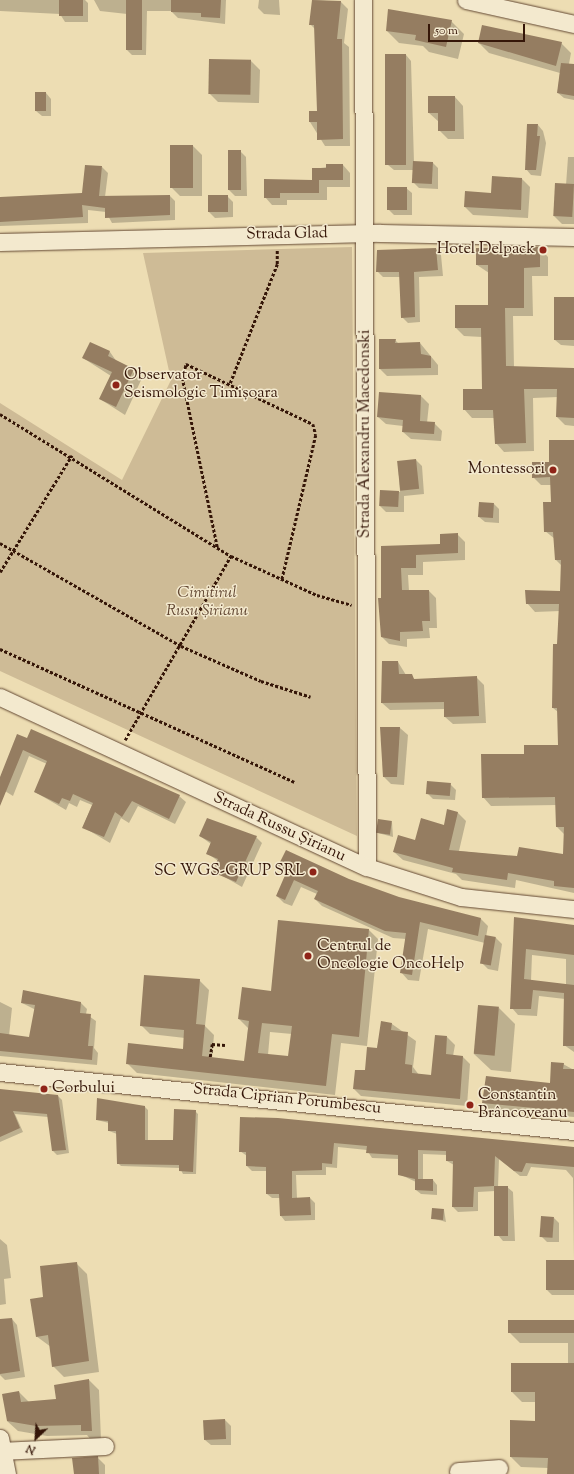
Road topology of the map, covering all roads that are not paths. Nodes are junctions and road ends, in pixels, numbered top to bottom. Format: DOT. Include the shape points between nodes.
graph roads {
  1 [pos="363,0"];
  2 [pos="466,0"];
  3 [pos="574,24"];
  4 [pos="366,234"];
  5 [pos="574,237"];
  6 [pos="0,242"];
  7 [pos="0,697"];
  8 [pos="367,867"];
  9 [pos="574,909"];
  10 [pos="0,1072"];
  11 [pos="574,1131"];
  12 [pos="105,1446"];
  13 [pos="1,1447"];
  14 [pos="498,1468"];
  15 [pos="458,1470"];
  16 [pos="7,1474"];
  1 -- 4 [label="street, Strada Alexandru Macedonski"];
  2 -- 3 [label="street"];
  4 -- 5 [label="street, Strada Glad"];
  4 -- 6 [label="street, Strada Glad"];
  4 -- 8 [label="street, Strada Alexandru Macedonski"];
  7 -- 8 [label="street, Strada Russu Șirianu"];
  8 -- 9 [label="street, Strada Russu Șirianu" via="462,897"];
  10 -- 11 [label="street, Strada Ciprian Porumbescu"];
  12 -- 13 [label="street"];
  13 -- 16 [label="street"];
  14 -- 15 [label="street"];
}
